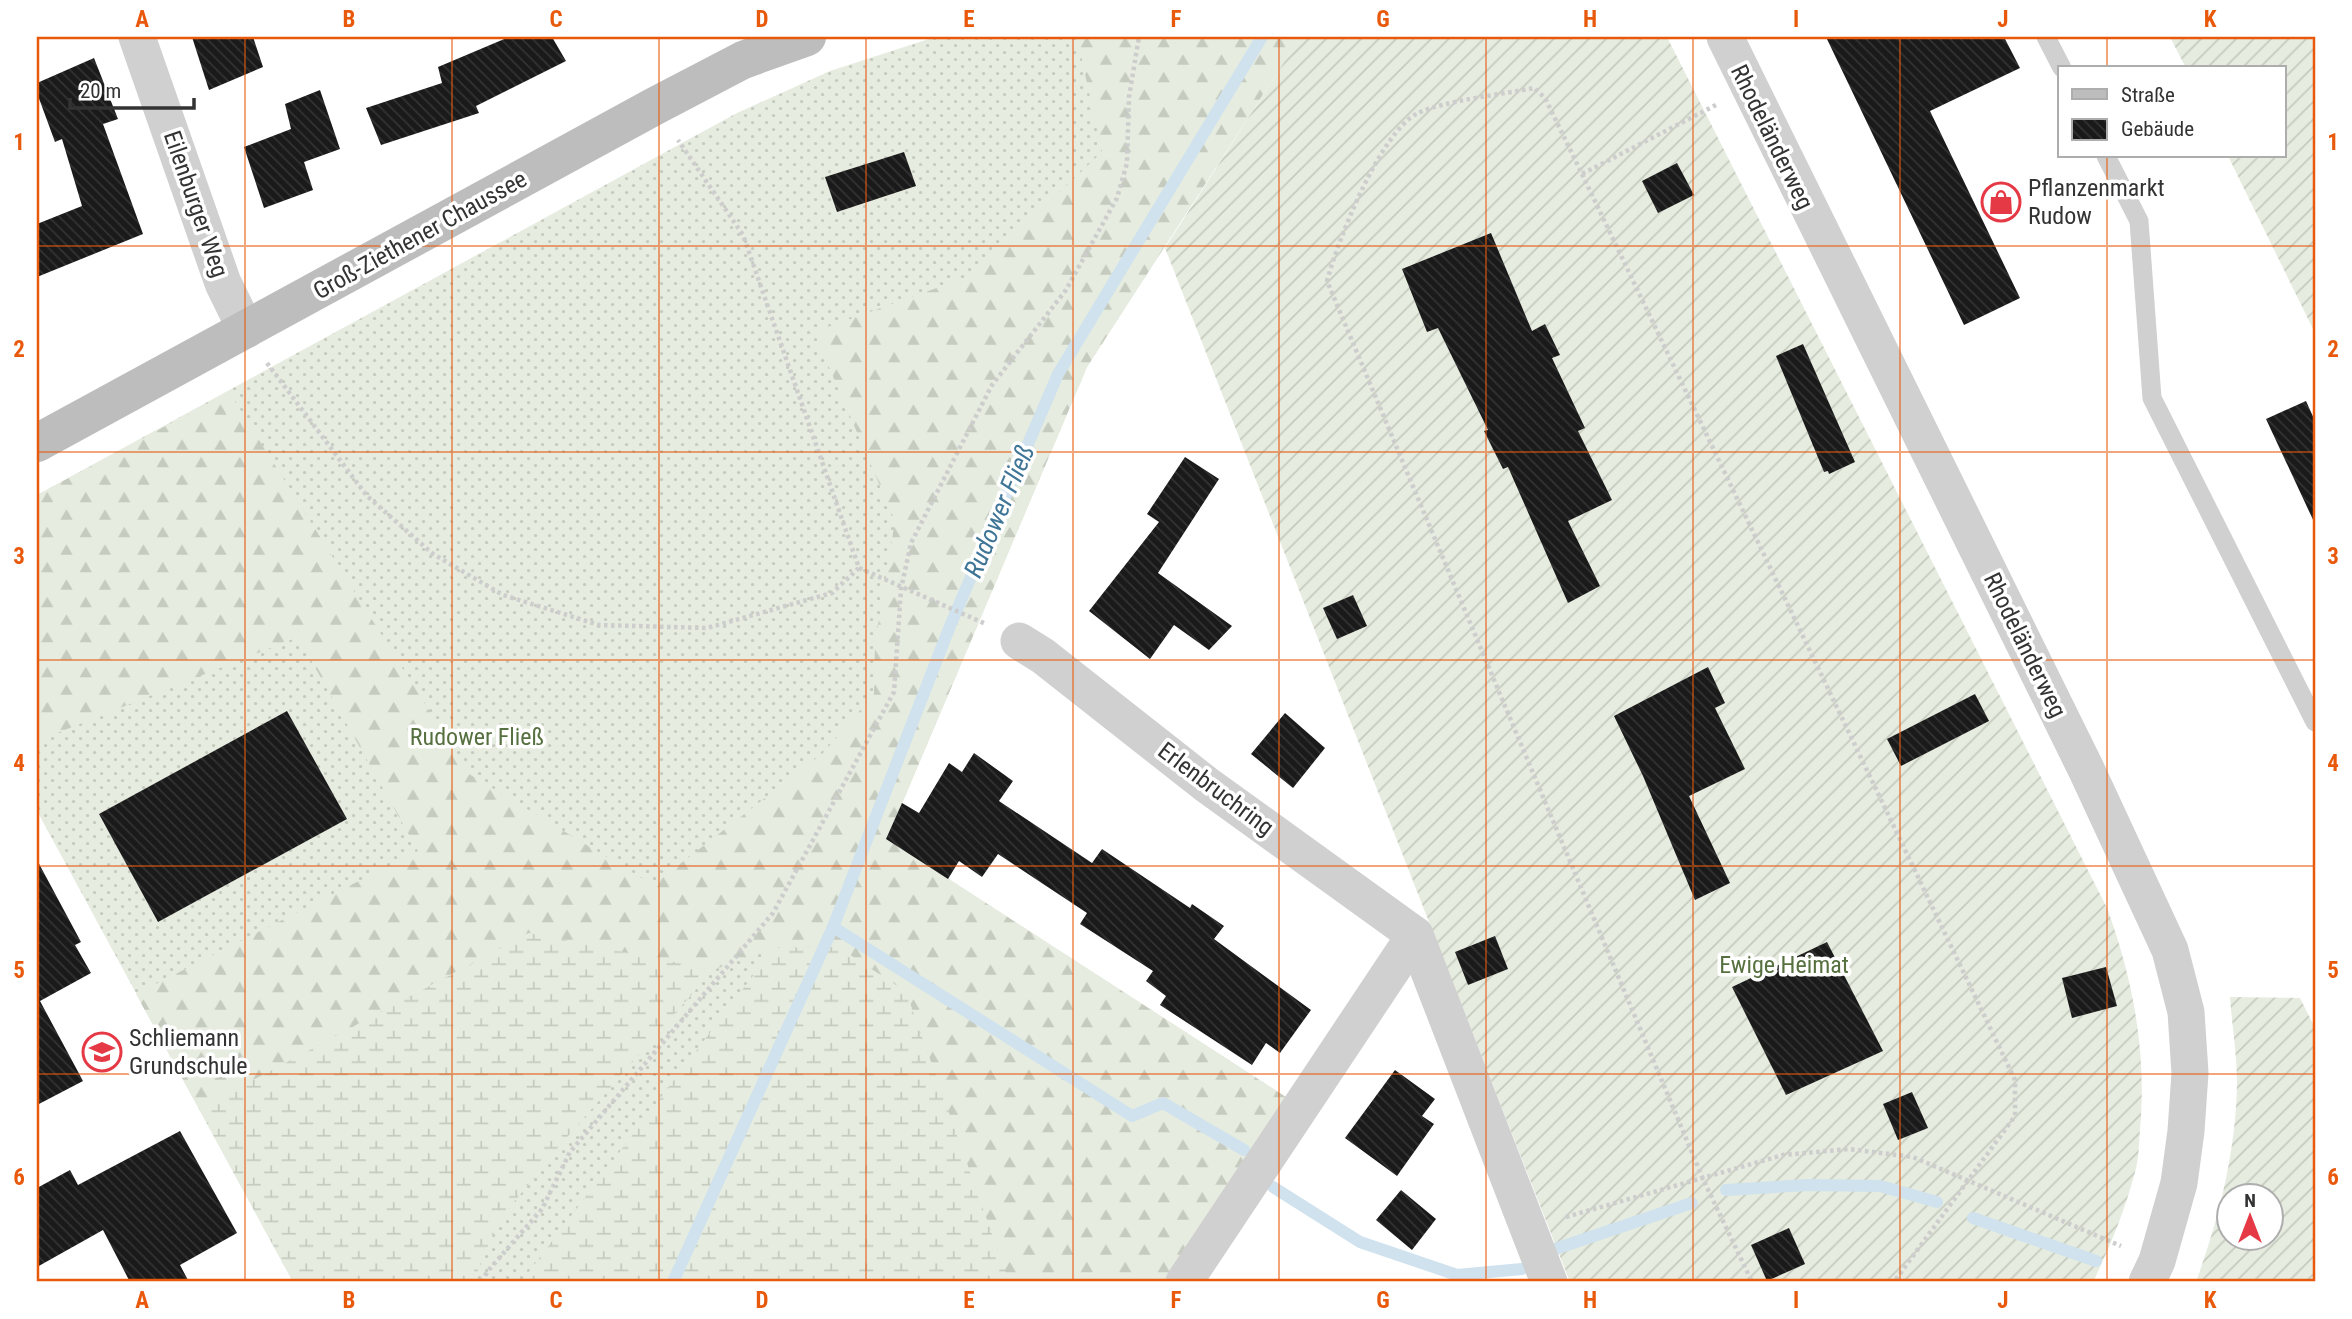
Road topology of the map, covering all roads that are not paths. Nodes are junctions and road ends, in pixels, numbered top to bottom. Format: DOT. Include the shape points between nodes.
graph roads {
  1 [pos="137,37"];
  2 [pos="807,37"];
  3 [pos="1725,37"];
  4 [pos="2046,37"];
  5 [pos="2061,66"];
  6 [pos="2107,158"];
  7 [pos="246,330"];
  8 [pos="37,443"];
  9 [pos="1019,641"];
  10 [pos="2315,722"];
  11 [pos="1415,935"];
  12 [pos="2152,1271"];
  13 [pos="1184,1282"];
  14 [pos="1549,1282"];
  1 -- 7 [label="street, Eilenburger Weg" via="223,283"];
  2 -- 7 [label="street, Groß-Ziethener Chaussee" via="743,60"];
  3 -- 12 [label="street, Rhodeländerweg" via="2086,769 2170,950 2186,1012 2190,1073 2179,1183"];
  4 -- 5 [label="lane"];
  6 -- 10 [label="lane" via="2139,221 2152,398"];
  7 -- 8 [label="street, Groß-Ziethener Chaussee"];
  9 -- 11 [label="street, Erlenbruchring" via="1207,785"];
  11 -- 13 [label="street"];
  11 -- 14 [label="street"];
}
